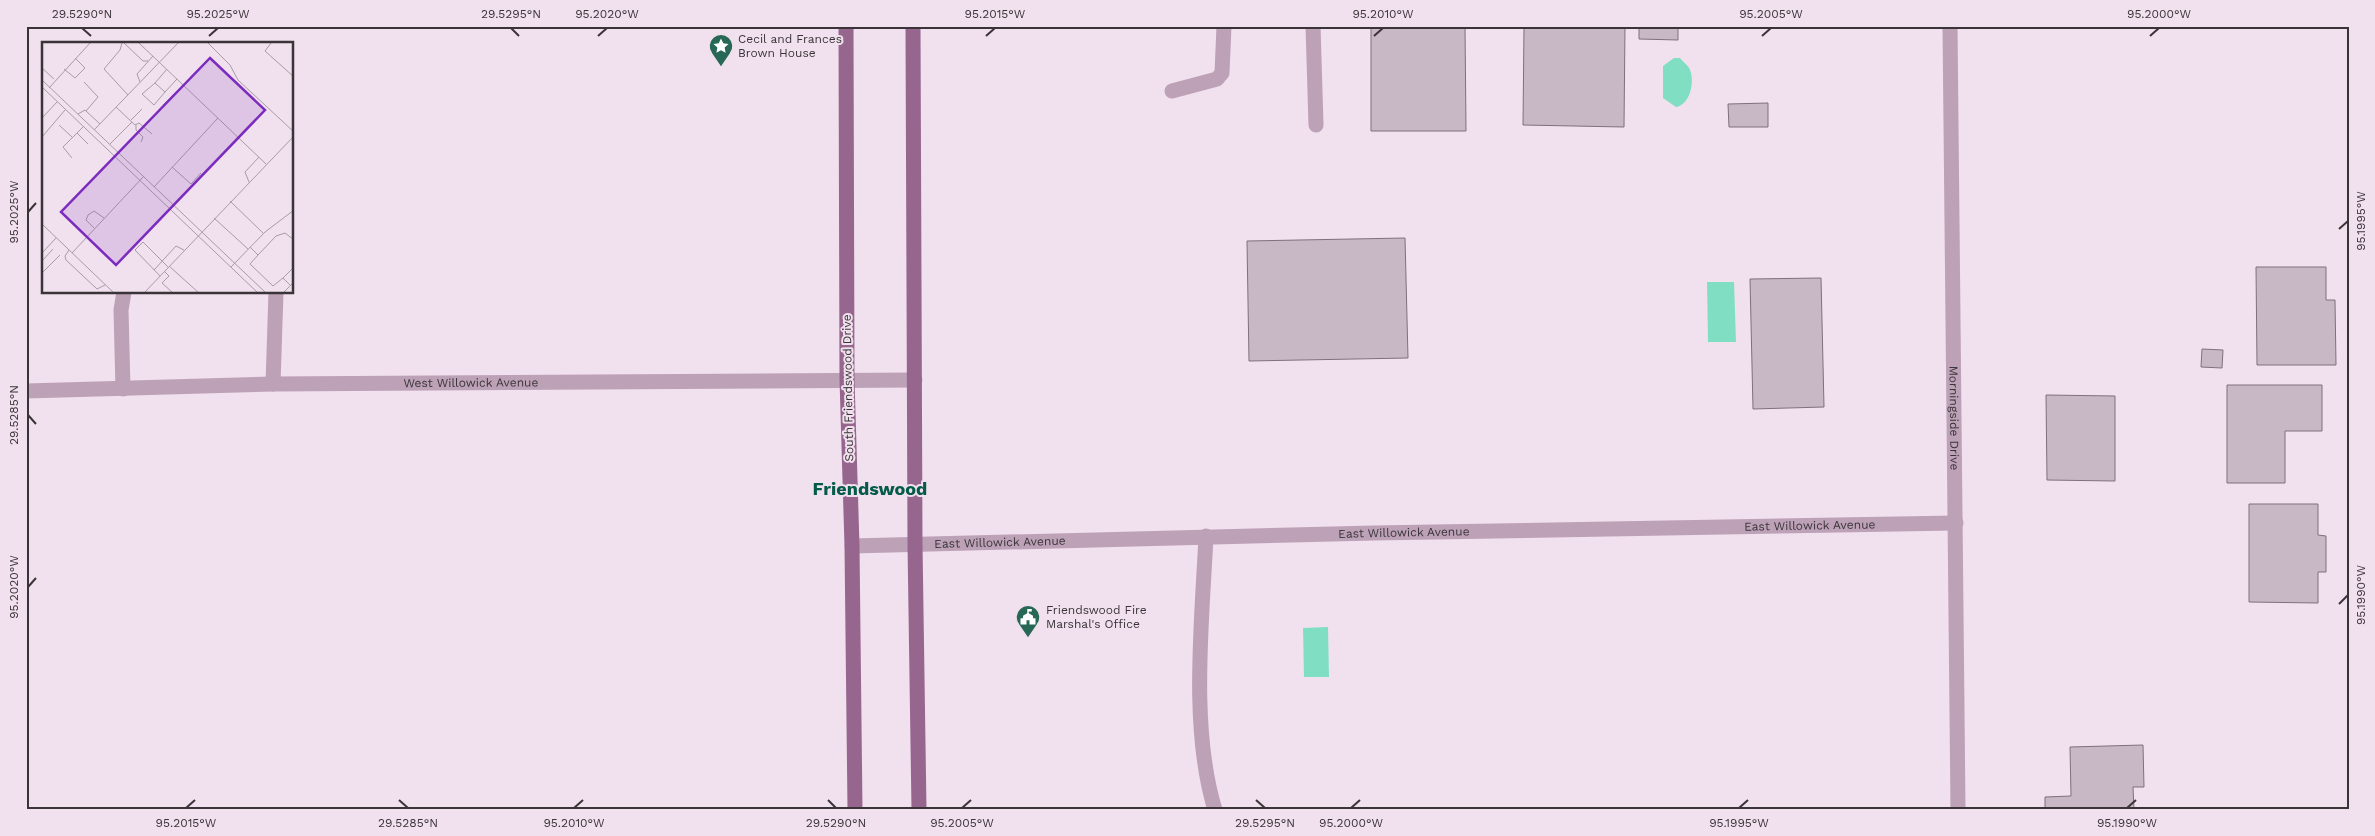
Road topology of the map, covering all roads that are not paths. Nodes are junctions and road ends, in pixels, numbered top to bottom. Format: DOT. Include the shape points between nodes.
graph roads {
  1 [pos="846,26"];
  2 [pos="914,26"];
  3 [pos="1224,26"];
  4 [pos="1313,26"];
  5 [pos="1950,26"];
  6 [pos="1172,90"];
  7 [pos="1316,124"];
  8 [pos="124,294"];
  9 [pos="276,294"];
  10 [pos="847,379"];
  11 [pos="915,380"];
  12 [pos="273,384"];
  13 [pos="124,389"];
  14 [pos="26,391"];
  15 [pos="1956,523"];
  16 [pos="1206,536"];
  17 [pos="915,544"];
  18 [pos="852,546"];
  19 [pos="855,810"];
  20 [pos="920,810"];
  21 [pos="1215,810"];
  22 [pos="1958,810"];
  1 -- 10 [label="main road, South Friendswood Drive"];
  2 -- 11 [label="main road"];
  3 -- 6 [label="street" via="1222,73 1217,79"];
  4 -- 7 [label="street"];
  5 -- 15 [label="street, Morningside Drive"];
  8 -- 13 [label="street" via="121,310"];
  9 -- 12 [label="street"];
  10 -- 11 [label="street, West Willowick Avenue"];
  10 -- 12 [label="street, West Willowick Avenue"];
  10 -- 18 [label="main road, South Friendswood Drive"];
  11 -- 17 [label="main road"];
  12 -- 13 [label="street, West Willowick Avenue"];
  13 -- 14 [label="street, West Willowick Avenue"];
  15 -- 16 [label="street, East Willowick Avenue"];
  15 -- 22 [label="street, Morningside Drive"];
  16 -- 17 [label="street, East Willowick Avenue"];
  16 -- 21 [label="street" via="1200,716 1207,785"];
  17 -- 18 [label="street, East Willowick Avenue"];
  17 -- 20 [label="main road"];
  18 -- 19 [label="main road, South Friendswood Drive"];
}
